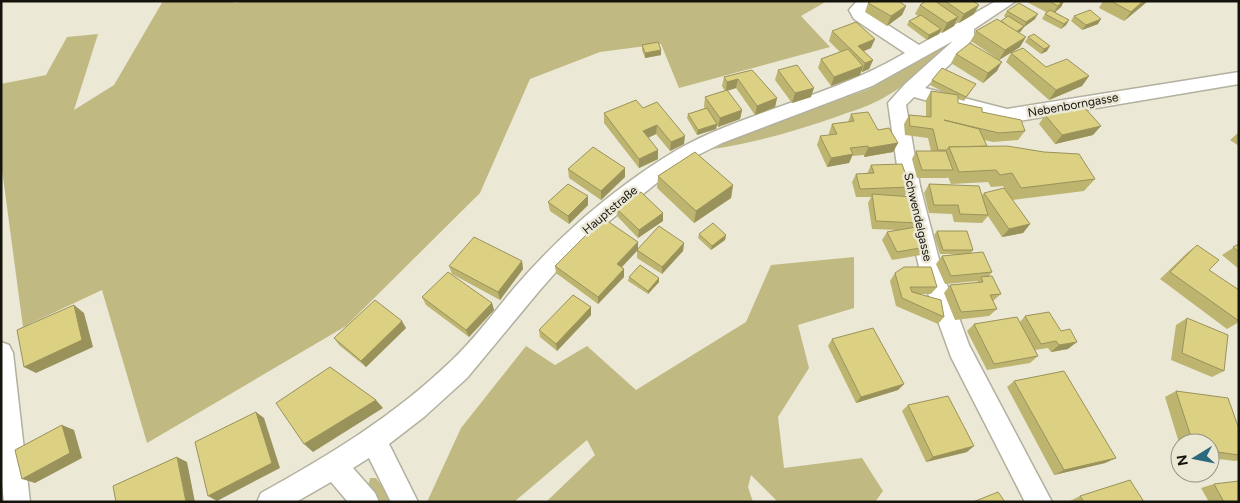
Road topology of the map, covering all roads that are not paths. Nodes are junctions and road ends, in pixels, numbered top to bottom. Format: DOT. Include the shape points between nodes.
graph roads {
  1 [pos="868,1"];
  2 [pos="1008,1"];
  3 [pos="965,28"];
  4 [pos="918,53"];
  5 [pos="1239,78"];
  6 [pos="911,89"];
  7 [pos="1,353"];
  8 [pos="374,442"];
  9 [pos="335,467"];
  10 [pos="17,502"];
  11 [pos="270,502"];
  12 [pos="366,502"];
  13 [pos="405,502"];
  14 [pos="1039,502"];
  1 -- 4 [label="street" via="857,10 860,15"];
  2 -- 3 [label="street, Hauptstraße"];
  3 -- 4 [label="street, Hauptstraße"];
  3 -- 6 [label="street, Schwendelgasse" via="966,36 957,48"];
  4 -- 8 [label="street, Hauptstraße" via="867,81 730,132 671,162 632,190 563,251 532,282 460,370"];
  5 -- 6 [label="street, Nebenborngasse" via="1007,116"];
  6 -- 14 [label="street, Schwendelgasse" via="897,103 910,186 931,271 958,349"];
  7 -- 10 [label="street"];
  8 -- 9 [label="street, Hauptstraße"];
  8 -- 13 [label="street"];
  9 -- 11 [label="street, Hauptstraße"];
  9 -- 12 [label="street"];
}
